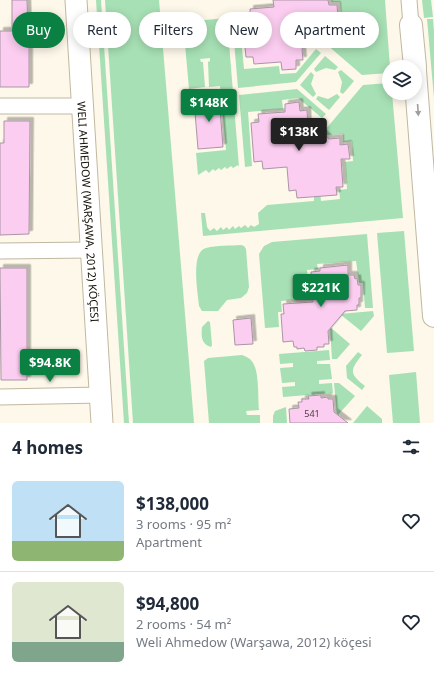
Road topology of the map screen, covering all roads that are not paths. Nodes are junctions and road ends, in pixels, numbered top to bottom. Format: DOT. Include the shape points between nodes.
graph roads {
  1 [pos="76,0"];
  2 [pos="410,0"];
  3 [pos="411,25"];
  4 [pos="414,60"];
  5 [pos="417,100"];
  6 [pos="0,106"];
  7 [pos="82,106"];
  8 [pos="91,250"];
  9 [pos="0,251"];
  10 [pos="434,316"];
  11 [pos="101,395"];
  12 [pos="0,397"];
  13 [pos="102,423"];
  1 -- 7 [label="street, WELI AHMEDOW (WARŞAWA, 2012) KÖÇESI"];
  2 -- 3 [label="street"];
  3 -- 4 [label="highway"];
  5 -- 10 [label="highway, one-way"];
  6 -- 7 [label="street"];
  7 -- 8 [label="street, WELI AHMEDOW (WARŞAWA, 2012) KÖÇESI"];
  8 -- 9 [label="street"];
  8 -- 11 [label="street, WELI AHMEDOW (WARŞAWA, 2012) KÖÇESI"];
  11 -- 12 [label="street"];
  11 -- 13 [label="street, WELI AHMEDOW (WARŞAWA, 2012) KÖÇESI"];
}
